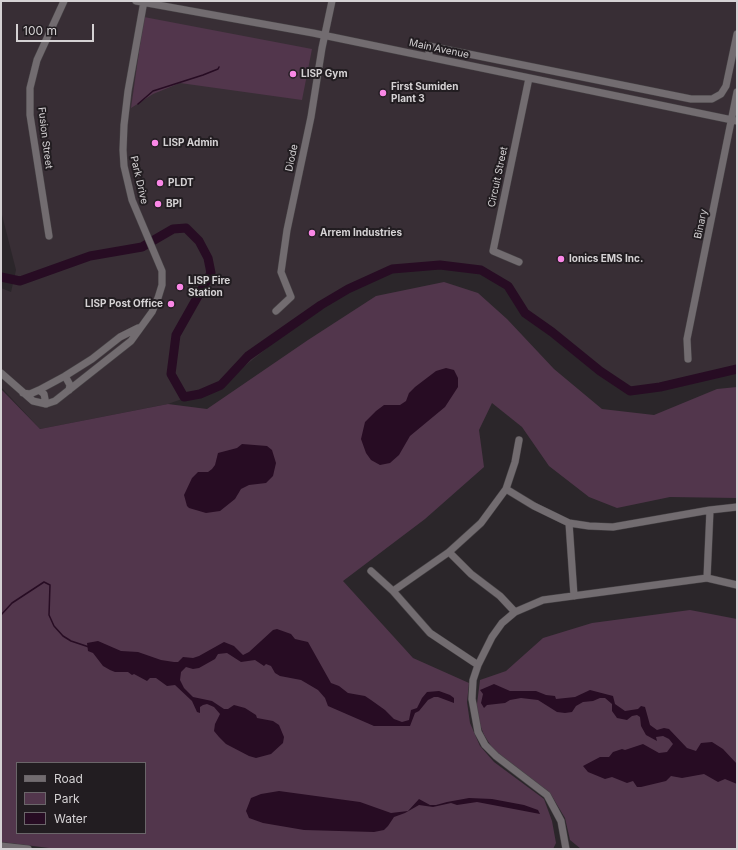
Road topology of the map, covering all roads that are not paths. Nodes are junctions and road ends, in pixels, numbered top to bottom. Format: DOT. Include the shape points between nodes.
graph roads {
  1 [pos="64,1"];
  2 [pos="136,1"];
  3 [pos="332,1"];
  4 [pos="144,2"];
  5 [pos="737,34"];
  6 [pos="325,35"];
  7 [pos="429,57"];
  8 [pos="529,78"];
  9 [pos="737,92"];
  10 [pos="735,121"];
  11 [pos="49,236"];
  12 [pos="519,262"];
  13 [pos="276,311"];
  14 [pos="140,327"];
  15 [pos="688,359"];
  16 [pos="1,373"];
  17 [pos="65,376"];
  18 [pos="39,390"];
  19 [pos="69,390"];
  20 [pos="23,393"];
  21 [pos="46,404"];
  22 [pos="519,440"];
  23 [pos="506,489"];
  24 [pos="737,507"];
  25 [pos="710,510"];
  26 [pos="569,522"];
  27 [pos="449,552"];
  28 [pos="371,571"];
  29 [pos="707,578"];
  30 [pos="737,585"];
  31 [pos="394,591"];
  32 [pos="574,596"];
  33 [pos="515,612"];
  34 [pos="478,665"];
  35 [pos="1,846"];
  36 [pos="28,849"];
  37 [pos="566,849"];
  1 -- 11 [label="street, Fusion Street" via="37,60 30,88 30,115"];
  2 -- 4 [label="street, Main Avenue"];
  3 -- 6 [label="street, Diode"];
  4 -- 6 [label="street, Main Avenue"];
  4 -- 14 [label="street, Park Drive" via="128,91 124,125 124,166 132,200 162,271 160,291 152,312"];
  5 -- 7 [label="street" via="726,86 721,94 712,99 691,99 428,46"];
  6 -- 7 [label="street, Main Avenue"];
  6 -- 13 [label="street, Diode" via="281,272 291,297"];
  7 -- 8 [label="street, Main Avenue"];
  8 -- 10 [label="street, Main Avenue"];
  8 -- 12 [label="street, Circuit Street" via="492,251"];
  9 -- 10 [label="street, Binary"];
  10 -- 15 [label="street, Binary" via="688,339"];
  14 -- 17 [label="street, Park Drive" via="120,337"];
  14 -- 19 [label="street, Park Drive" via="118,352"];
  16 -- 20 [label="street"];
  17 -- 18 [label="street, Park Drive"];
  17 -- 19 [label="street" via="70,385"];
  18 -- 20 [label="street, Park Drive" via="30,394"];
  18 -- 21 [label="street" via="44,394"];
  19 -- 21 [label="street, Park Drive" via="55,401"];
  20 -- 21 [label="street" via="33,401"];
  22 -- 23 [label="street"];
  23 -- 26 [label="street" via="534,506"];
  23 -- 27 [label="street" via="481,523"];
  24 -- 25 [label="street"];
  25 -- 26 [label="street" via="613,527"];
  25 -- 29 [label="street"];
  26 -- 32 [label="street"];
  27 -- 31 [label="street"];
  27 -- 33 [label="street"];
  28 -- 31 [label="street"];
  29 -- 30 [label="street"];
  29 -- 32 [label="street"];
  31 -- 34 [label="street" via="430,633"];
  32 -- 33 [label="street" via="543,600"];
  33 -- 34 [label="street" via="502,623 492,637"];
  34 -- 37 [label="street" via="473,680 472,699 478,732 485,745 496,756 547,795 562,821"];
  35 -- 36 [label="street"];
}
